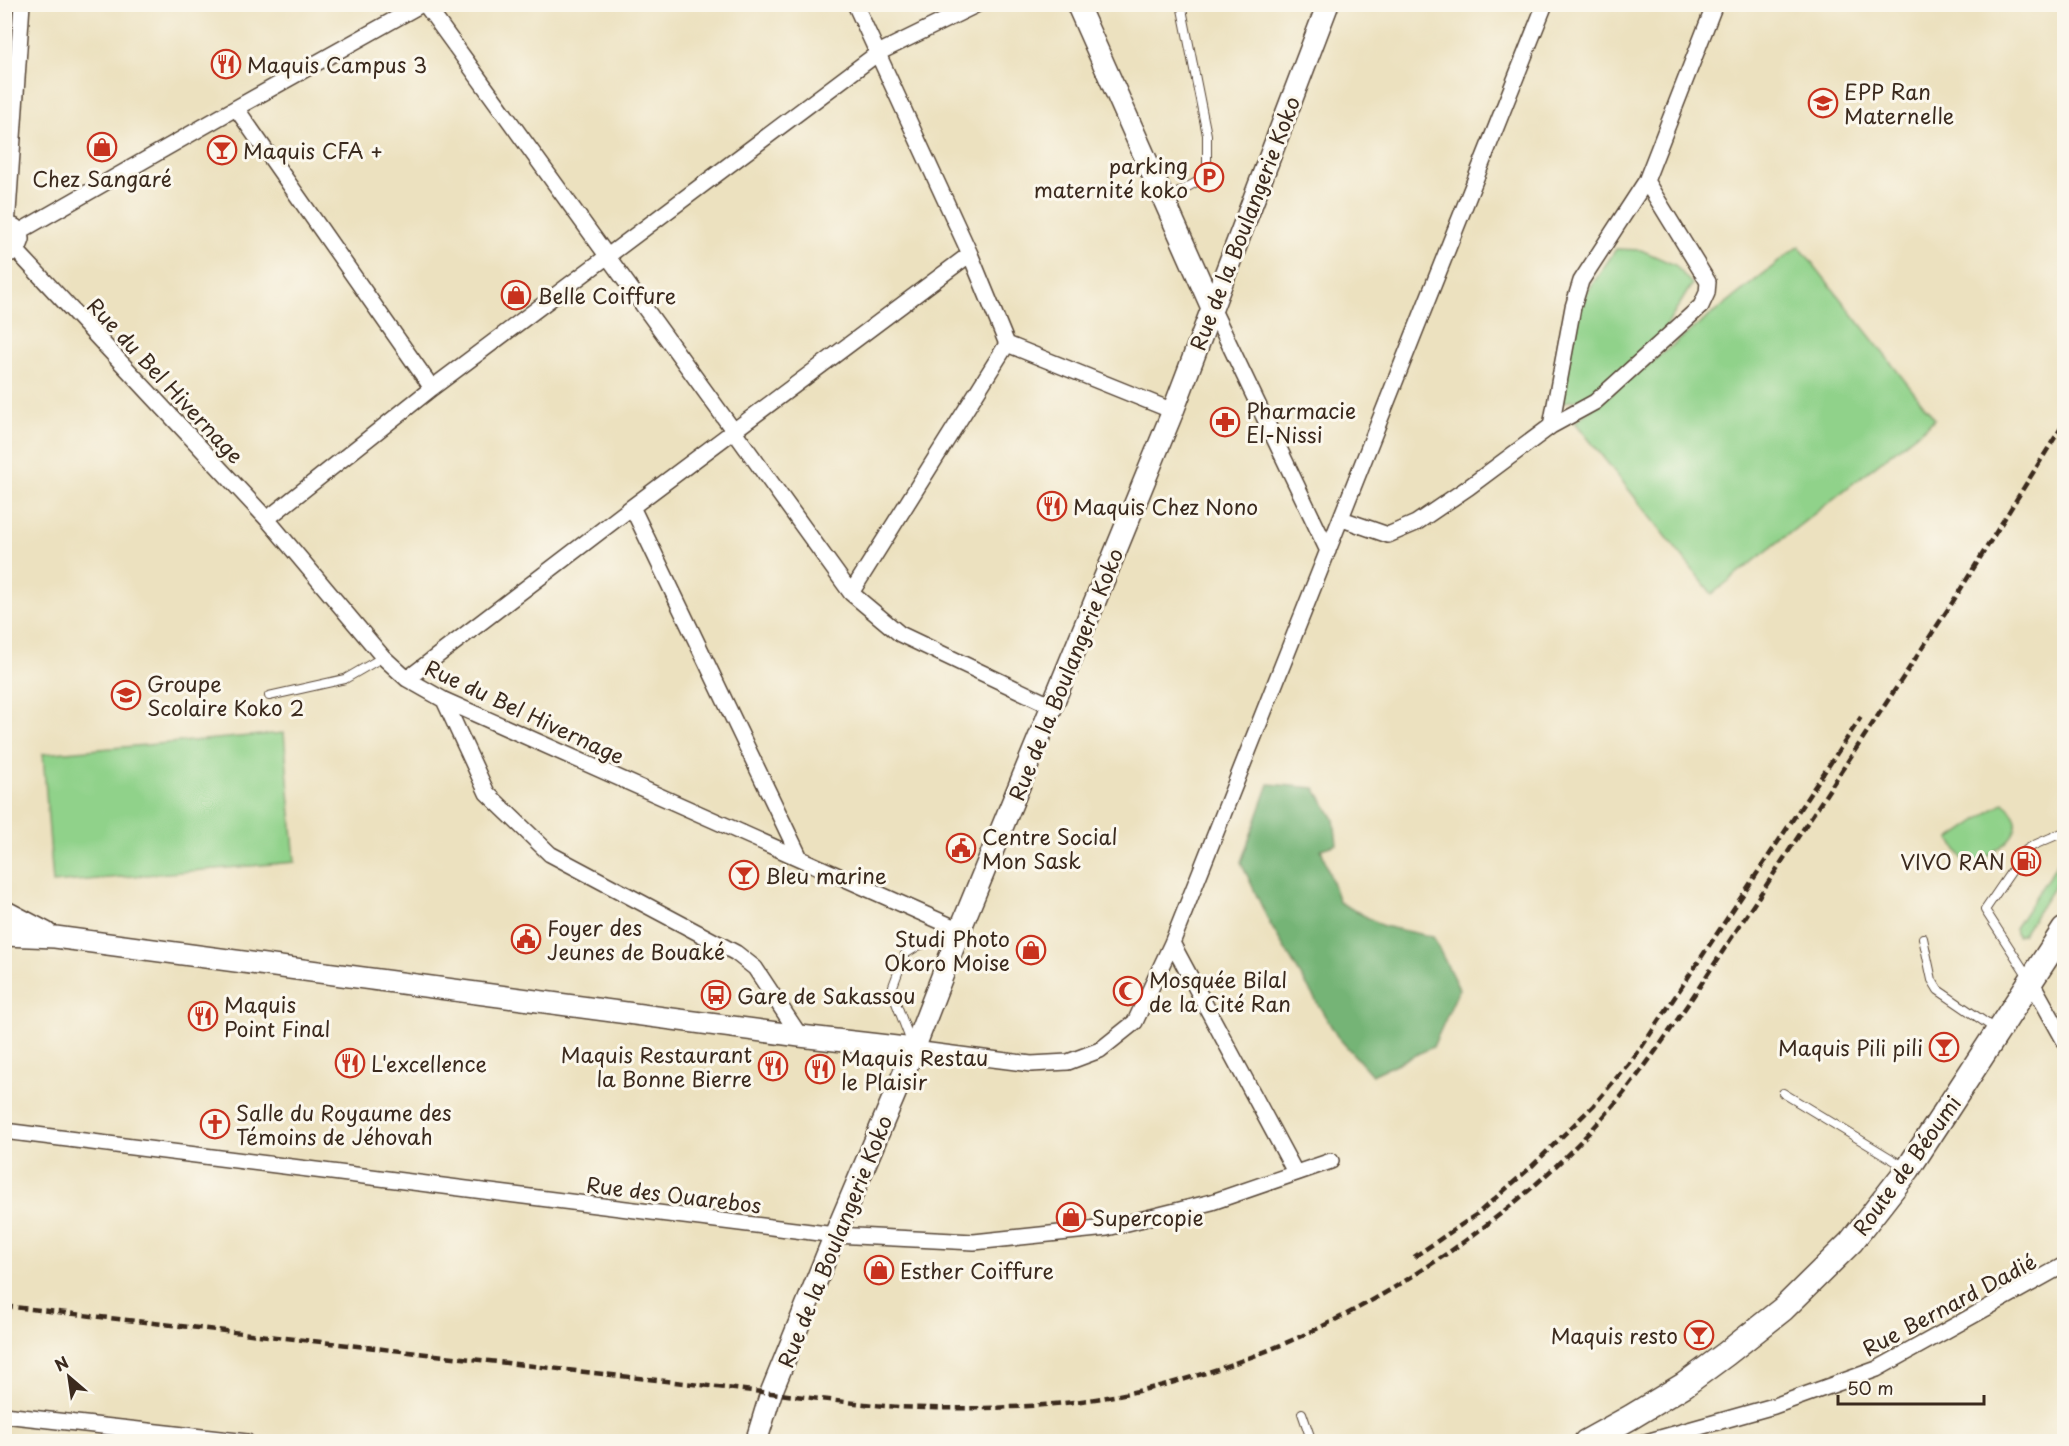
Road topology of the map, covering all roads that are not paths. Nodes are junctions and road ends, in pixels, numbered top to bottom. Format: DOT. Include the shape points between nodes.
graph roads {
  1 [pos="22,4"];
  2 [pos="423,4"];
  3 [pos="855,4"];
  4 [pos="978,4"];
  5 [pos="1077,4"];
  6 [pos="1181,4"];
  7 [pos="1328,4"];
  8 [pos="1545,4"];
  9 [pos="1714,4"];
  10 [pos="878,53"];
  11 [pos="236,108"];
  12 [pos="1646,181"];
  13 [pos="1164,200"];
  14 [pos="8,243"];
  15 [pos="970,254"];
  16 [pos="608,257"];
  17 [pos="1212,308"];
  18 [pos="1007,344"];
  19 [pos="432,388"];
  20 [pos="1173,411"];
  21 [pos="1551,426"];
  22 [pos="734,431"];
  23 [pos="632,507"];
  24 [pos="267,519"];
  25 [pos="1342,519"];
  26 [pos="1328,551"];
  27 [pos="851,593"];
  28 [pos="383,657"];
  29 [pos="407,680"];
  30 [pos="269,696"];
  31 [pos="444,700"];
  32 [pos="1052,706"];
  33 [pos="2064,832"];
  34 [pos="800,858"];
  35 [pos="4,911"];
  36 [pos="960,930"];
  37 [pos="2064,930"];
  38 [pos="4,935"];
  39 [pos="55,937"];
  40 [pos="1923,938"];
  41 [pos="1172,943"];
  42 [pos="2031,981"];
  43 [pos="1998,1032"];
  44 [pos="800,1036"];
  45 [pos="2064,1040"];
  46 [pos="914,1049"];
  47 [pos="1783,1093"];
  48 [pos="4,1131"];
  49 [pos="1331,1161"];
  50 [pos="1908,1169"];
  51 [pos="1294,1172"];
  52 [pos="835,1235"];
  53 [pos="2064,1265"];
  54 [pos="1302,1413"];
  55 [pos="4,1415"];
  56 [pos="126,1435"];
  57 [pos="1648,1441"];
  58 [pos="247,1442"];
  59 [pos="756,1442"];
  60 [pos="1312,1442"];
  61 [pos="1586,1442"];
  1 -- 14 [label="street"];
  2 -- 11 [label="street"];
  2 -- 16 [label="street"];
  3 -- 10 [label="street"];
  4 -- 10 [label="street"];
  5 -- 13 [label="street"];
  6 -- 13 [label="lane" via="1207,135 1207,171 1200,180"];
  7 -- 17 [label="street, Rue de la Boulangerie Koko"];
  8 -- 25 [label="street"];
  9 -- 12 [label="street"];
  10 -- 15 [label="street"];
  10 -- 16 [label="street"];
  11 -- 14 [label="street"];
  11 -- 19 [label="street"];
  12 -- 21 [label="street" via="1581,281 1572,307"];
  12 -- 21 [label="street" via="1708,282 1707,293 1701,306 1595,402"];
  13 -- 17 [label="street"];
  14 -- 24 [label="street, Rue du Bel Hivernage"];
  15 -- 18 [label="street"];
  15 -- 22 [label="street"];
  16 -- 19 [label="street"];
  16 -- 22 [label="street"];
  17 -- 20 [label="street, Rue de la Boulangerie Koko"];
  17 -- 26 [label="street"];
  18 -- 20 [label="street"];
  18 -- 27 [label="street"];
  19 -- 24 [label="street"];
  20 -- 32 [label="street, Rue de la Boulangerie Koko"];
  21 -- 25 [label="street" via="1416,523 1388,535"];
  22 -- 23 [label="street"];
  22 -- 27 [label="street"];
  23 -- 29 [label="street"];
  23 -- 34 [label="street"];
  24 -- 28 [label="street, Rue du Bel Hivernage"];
  25 -- 26 [label="street"];
  26 -- 41 [label="street"];
  27 -- 32 [label="street" via="900,634"];
  28 -- 29 [label="street, Rue du Bel Hivernage"];
  28 -- 30 [label="lane" via="345,679"];
  29 -- 31 [label="street, Rue du Bel Hivernage"];
  31 -- 34 [label="street, Rue du Bel Hivernage"];
  31 -- 44 [label="street" via="487,793 550,854 736,953 755,968"];
  32 -- 36 [label="street, Rue de la Boulangerie Koko"];
  33 -- 42 [label="lane" via="2026,850 1985,910"];
  34 -- 36 [label="street, Rue du Bel Hivernage"];
  35 -- 39 [label="street"];
  36 -- 46 [label="street, Rue de la Boulangerie Koko"];
  36 -- 46 [label="lane" via="905,954 893,986"];
  37 -- 42 [label="main road, Route de Béoumi"];
  38 -- 39 [label="street"];
  39 -- 44 [label="street"];
  40 -- 43 [label="lane" via="1938,990"];
  41 -- 46 [label="street" via="1135,1022 1100,1050 1068,1062 1031,1064"];
  41 -- 51 [label="street"];
  42 -- 43 [label="main road, Route de Béoumi"];
  42 -- 45 [label="street"];
  43 -- 50 [label="main road, Route de Béoumi"];
  44 -- 46 [label="street"];
  46 -- 52 [label="street, Rue de la Boulangerie Koko"];
  47 -- 50 [label="lane"];
  48 -- 52 [label="street, Rue des Ouarebos"];
  49 -- 51 [label="street, Rue des Ouarebos"];
  50 -- 61 [label="main road, Route de Béoumi" via="1851,1242 1783,1309 1684,1385"];
  51 -- 52 [label="street, Rue des Ouarebos" via="1212,1202 1107,1228 974,1242"];
  52 -- 59 [label="street, Rue de la Boulangerie Koko" via="771,1393"];
  53 -- 57 [label="street, Rue Bernard Dadié" via="1877,1369 1774,1406"];
  54 -- 60 [label="lane"];
  55 -- 56 [label="street"];
  56 -- 58 [label="street"];
}
